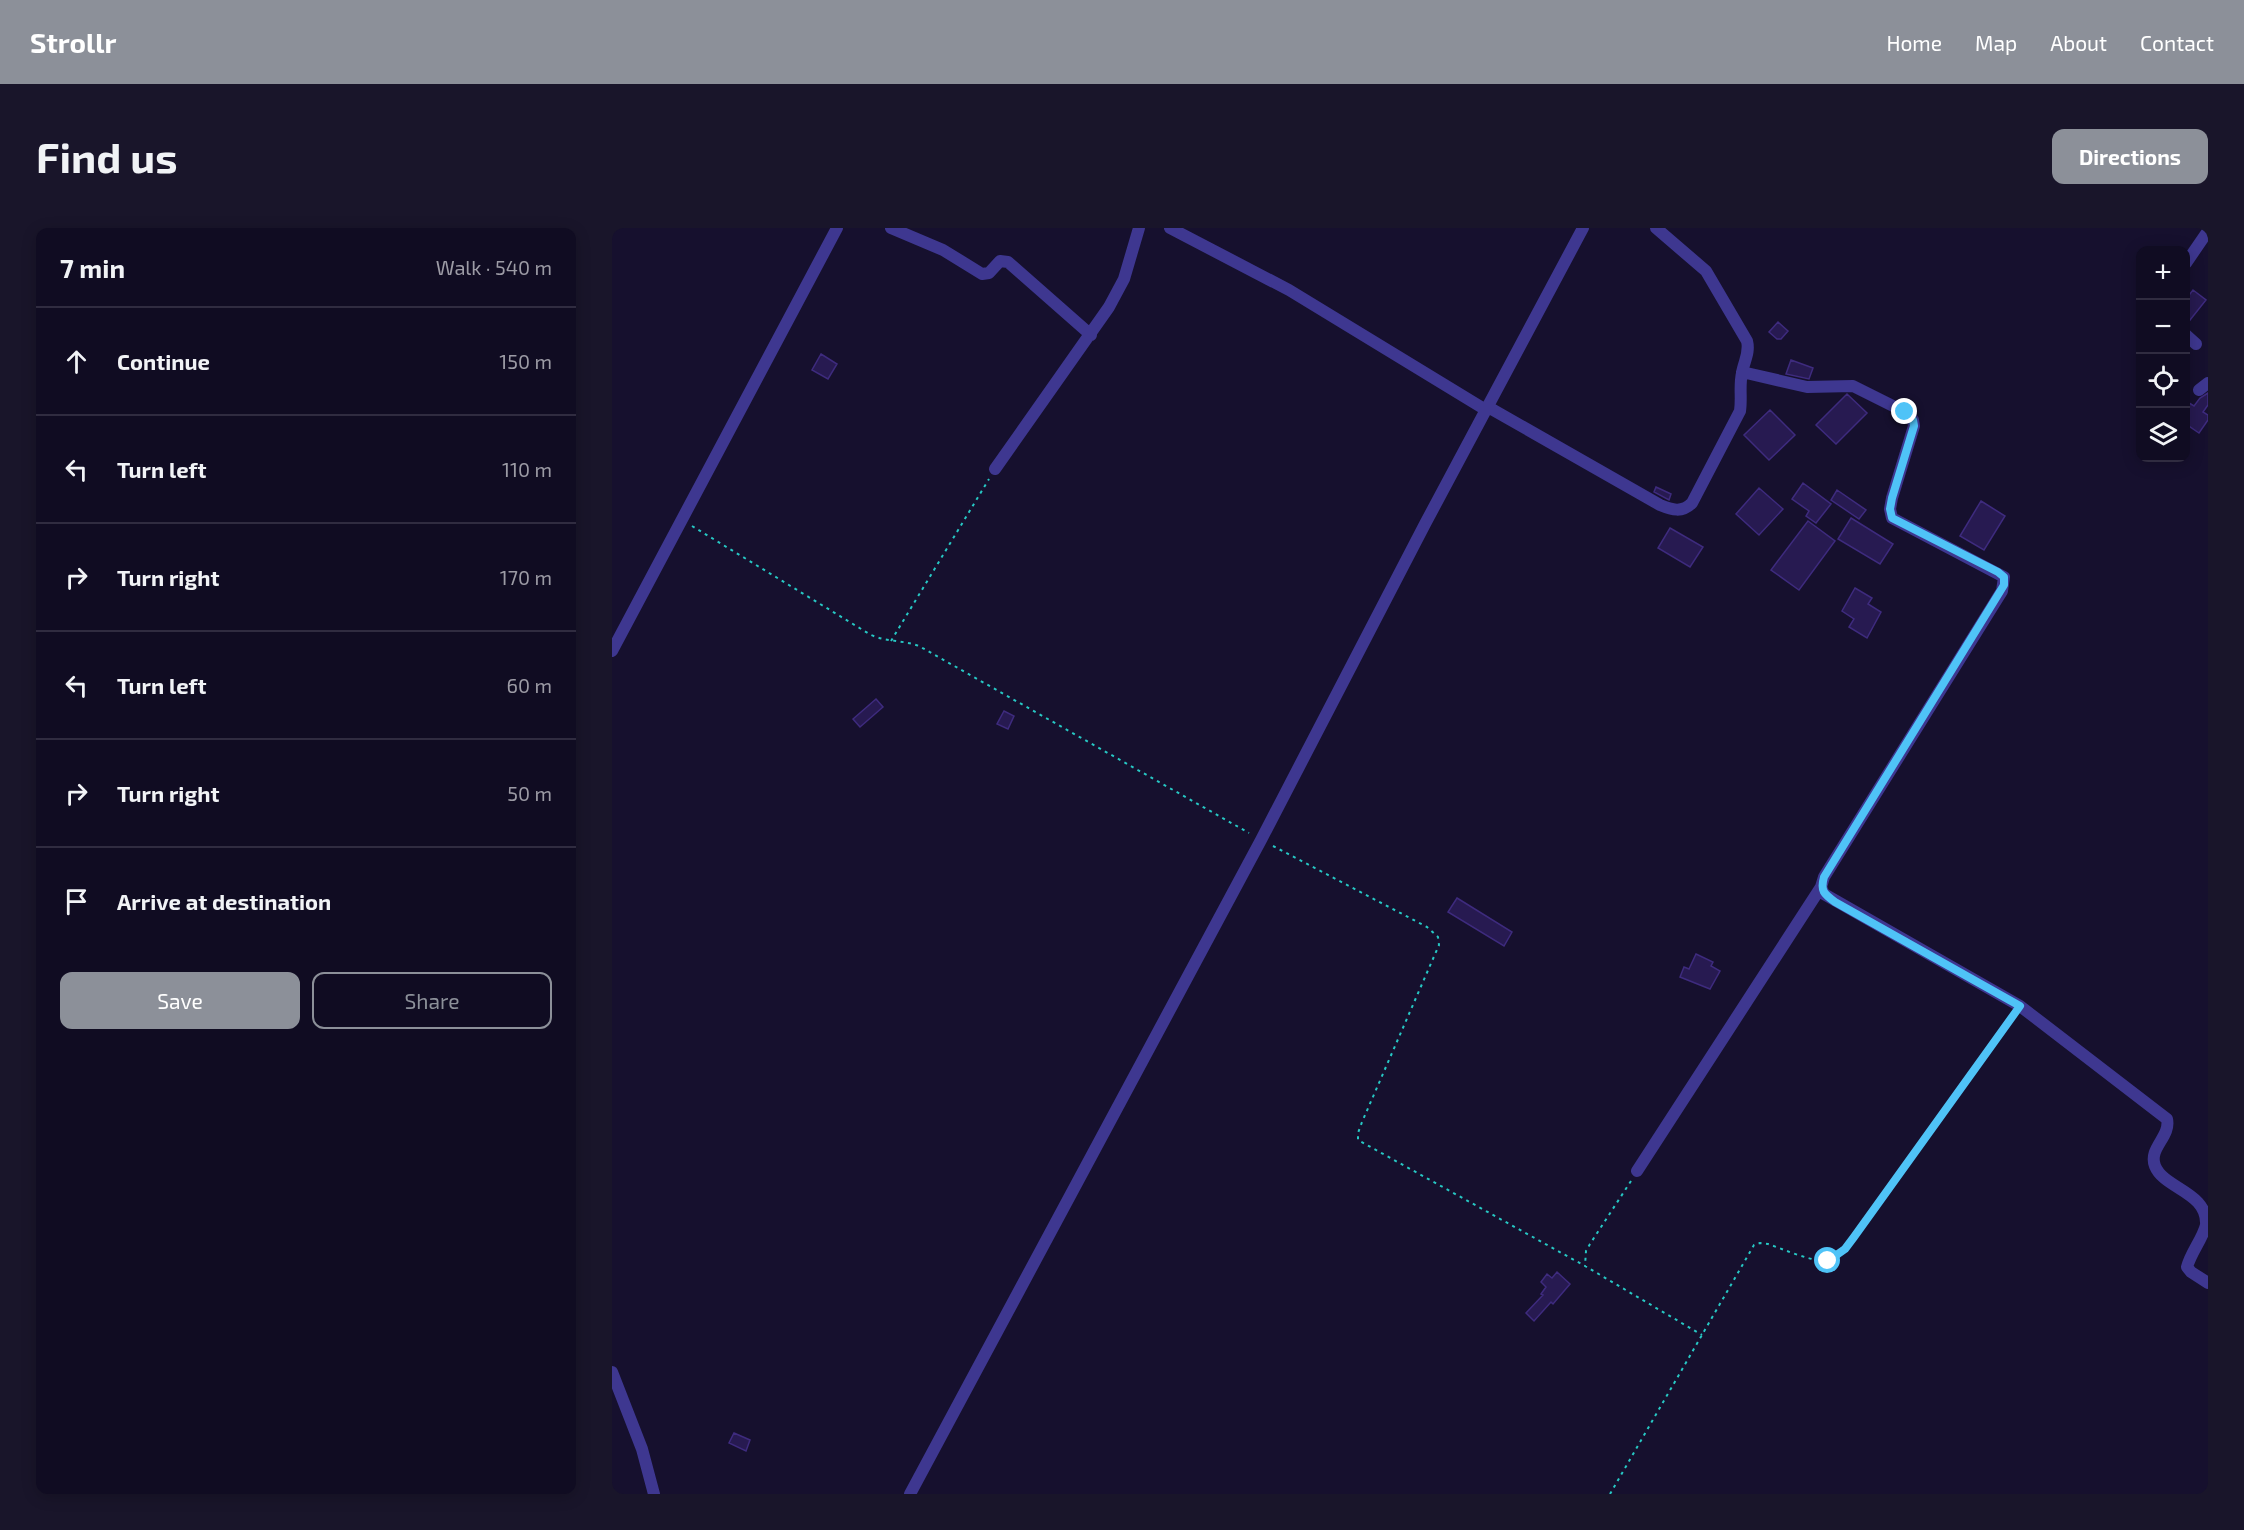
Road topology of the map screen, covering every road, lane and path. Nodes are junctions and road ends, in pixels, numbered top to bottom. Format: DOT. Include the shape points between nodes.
graph roads {
  1 [pos="837,228"];
  2 [pos="891,228"];
  3 [pos="1139,228"];
  4 [pos="1170,228"];
  5 [pos="1583,228"];
  6 [pos="1656,228"];
  7 [pos="2208,231"];
  8 [pos="2190,257"];
  9 [pos="1091,335"];
  10 [pos="2190,339"];
  11 [pos="2196,344"];
  12 [pos="1742,372"];
  13 [pos="1487,409"];
  14 [pos="995,469"];
  15 [pos="681,520"];
  16 [pos="891,642"];
  17 [pos="612,651"];
  18 [pos="1261,840"];
  19 [pos="1821,887"];
  20 [pos="2020,1006"];
  21 [pos="1637,1171"];
  22 [pos="1585,1266"];
  23 [pos="2208,1283"];
  24 [pos="1703,1335"];
  25 [pos="612,1372"];
  26 [pos="654,1494"];
  27 [pos="910,1494"];
  28 [pos="1610,1494"];
  1 -- 15 [label="street"];
  2 -- 9 [label="street" via="943,250 982,274 989,273 1000,261 1008,262"];
  3 -- 9 [label="street" via="1117,292"];
  4 -- 13 [label="street" via="1289,290"];
  5 -- 13 [label="street"];
  6 -- 12 [label="street" via="1698,262 1712,279 1747,341 1748,355"];
  7 -- 8 [label="street"];
  9 -- 14 [label="street"];
  10 -- 11 [label="street"];
  12 -- 13 [label="street" via="1742,399 1734,425 1686,509 1660,505"];
  12 -- 19 [label="street" via="1808,387 1853,386 1905,412 1914,426 1892,498 1892,518 2004,577 2002,591"];
  13 -- 18 [label="street"];
  14 -- 16 [label="path"];
  15 -- 16 [label="path" via="871,635"];
  15 -- 17 [label="street"];
  16 -- 18 [label="path" via="919,646"];
  18 -- 22 [label="path" via="1427,927 1438,937 1439,945 1362,1122 1358,1140"];
  18 -- 27 [label="street"];
  19 -- 20 [label="street" via="1835,902"];
  19 -- 21 [label="street"];
  20 -- 23 [label="street" via="2167,1119 2166,1132 2153,1160 2162,1175 2205,1207 2207,1224 2187,1267"];
  20 -- 24 [label="path" via="1845,1249 1828,1261 1768,1244 1754,1245"];
  21 -- 22 [label="path" via="1586,1251"];
  22 -- 24 [label="path"];
  24 -- 28 [label="path"];
  25 -- 26 [label="street" via="642,1449"];
}
